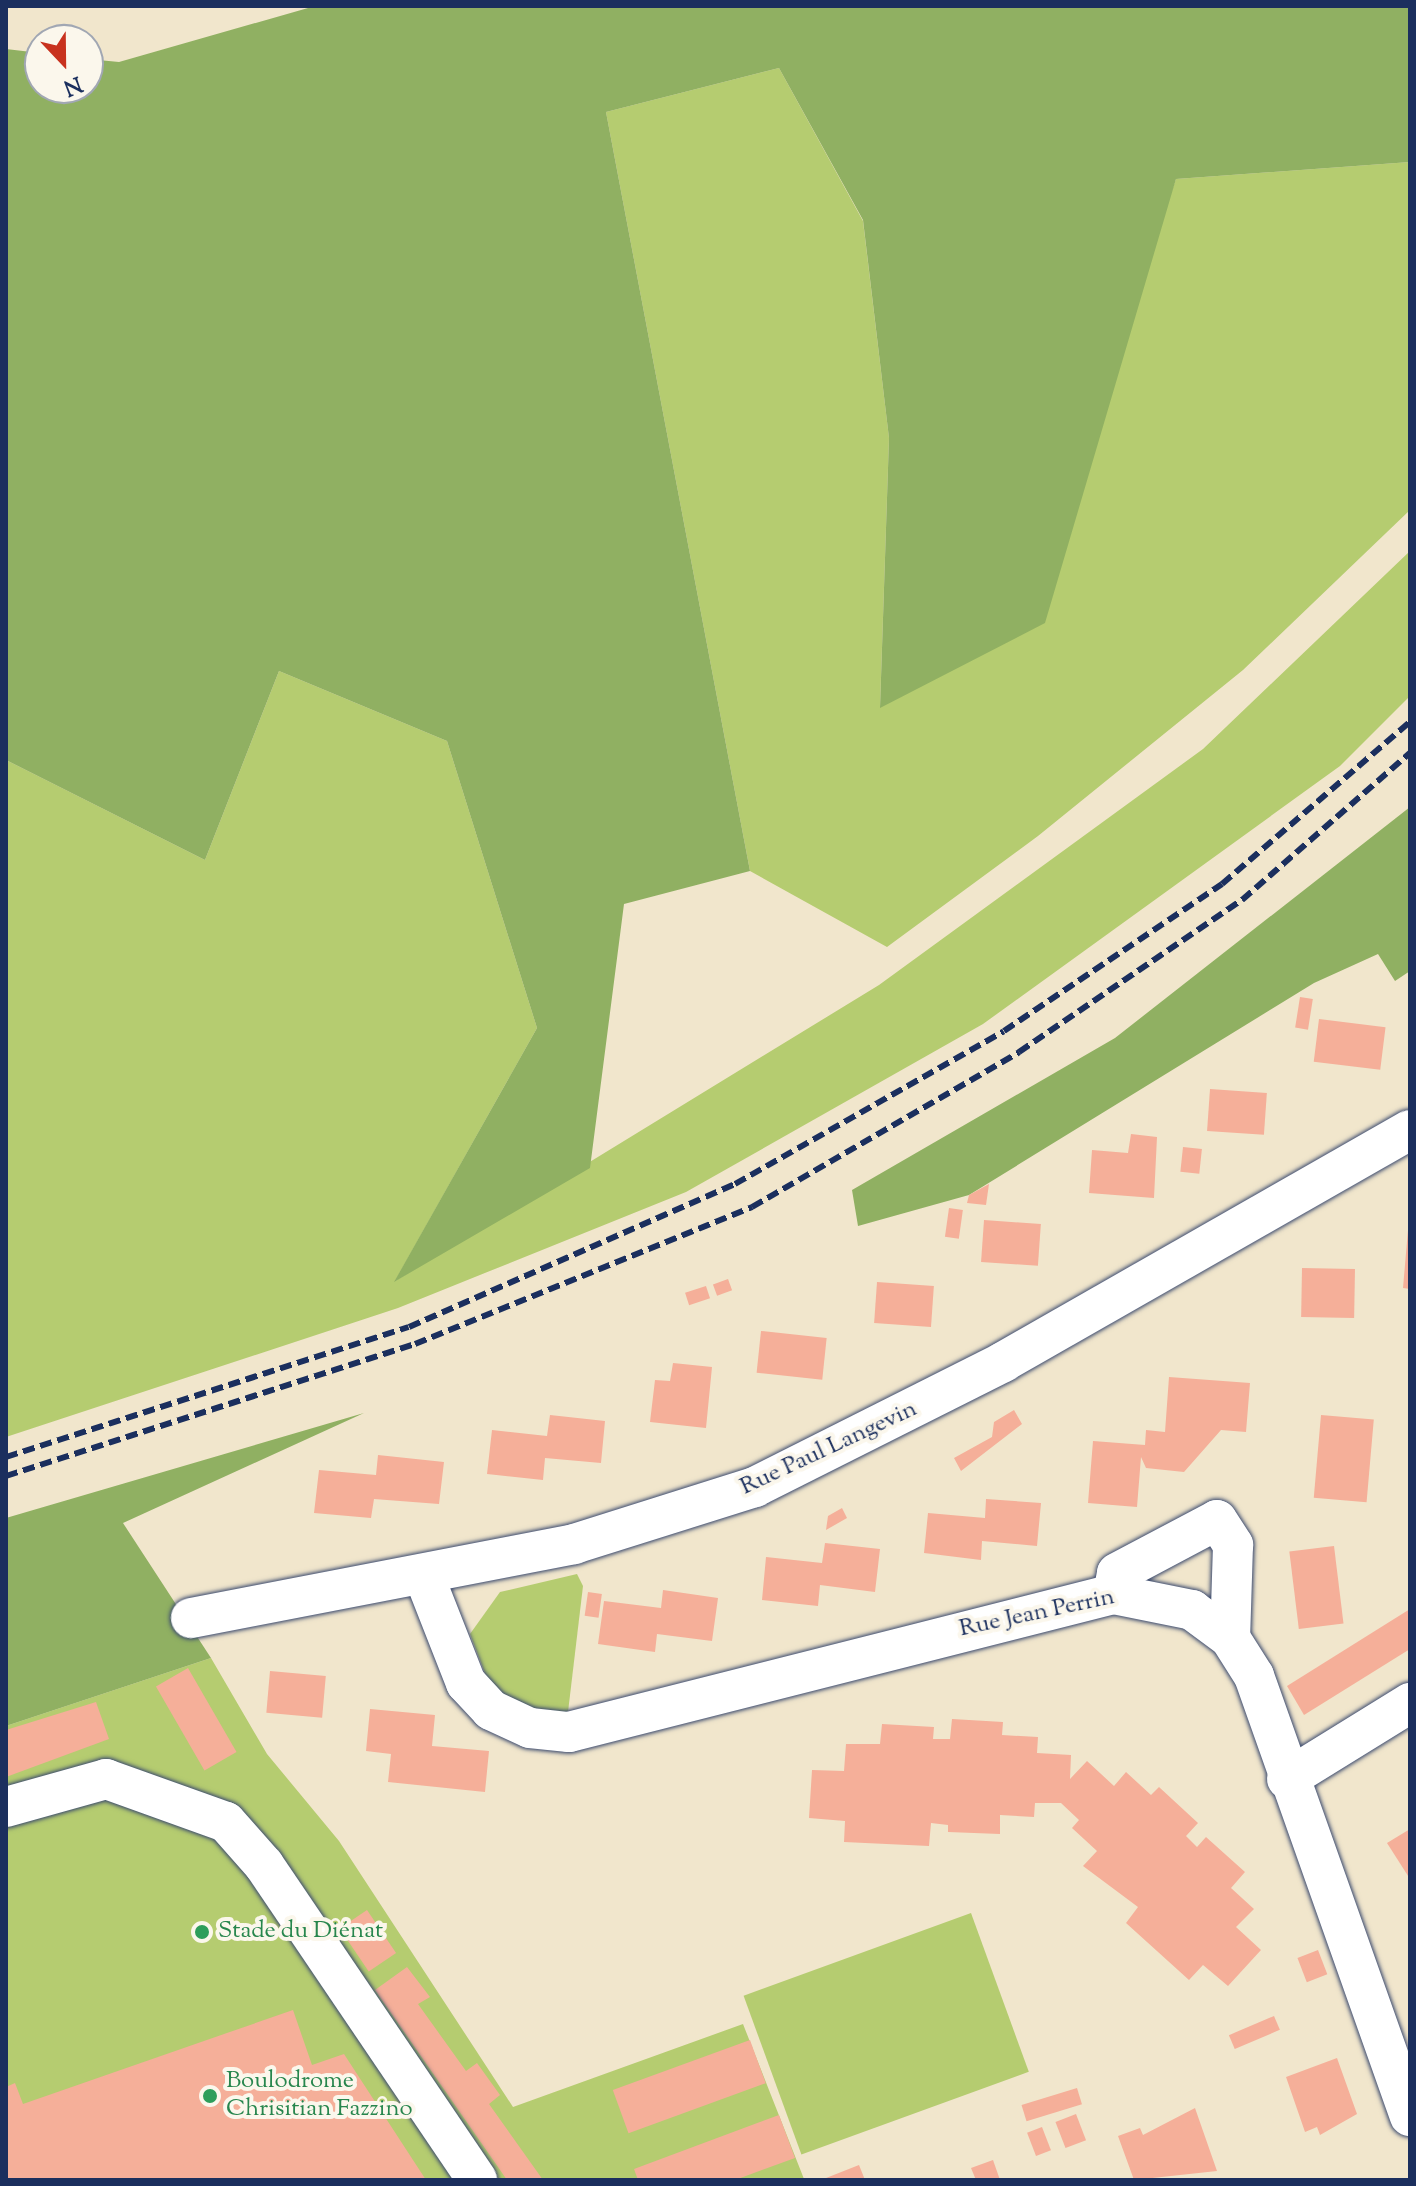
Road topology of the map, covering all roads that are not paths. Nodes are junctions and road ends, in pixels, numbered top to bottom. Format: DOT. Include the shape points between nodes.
graph roads {
  1 [pos="1410,1130"];
  2 [pos="424,1576"];
  3 [pos="1113,1594"];
  4 [pos="191,1618"];
  5 [pos="1230,1638"];
  6 [pos="1410,1703"];
  7 [pos="1287,1779"];
  8 [pos="6,1807"];
  9 [pos="1410,2116"];
  10 [pos="477,2180"];
  1 -- 2 [label="street, Rue Paul Langevin" via="1003,1362 755,1487 574,1544"];
  2 -- 3 [label="street, Rue Jean Perrin" via="466,1683 491,1710 530,1728 569,1732"];
  2 -- 4 [label="street, Rue Paul Langevin"];
  3 -- 5 [label="street, Rue Jean Perrin" via="1192,1610"];
  3 -- 5 [label="street" via="1117,1573 1217,1520 1233,1545"];
  5 -- 7 [label="street, Rue Jean Perrin" via="1254,1676"];
  6 -- 7 [label="street"];
  7 -- 9 [label="street, Rue Jean Perrin"];
  8 -- 10 [label="street" via="106,1779 226,1822 264,1865"];
}
